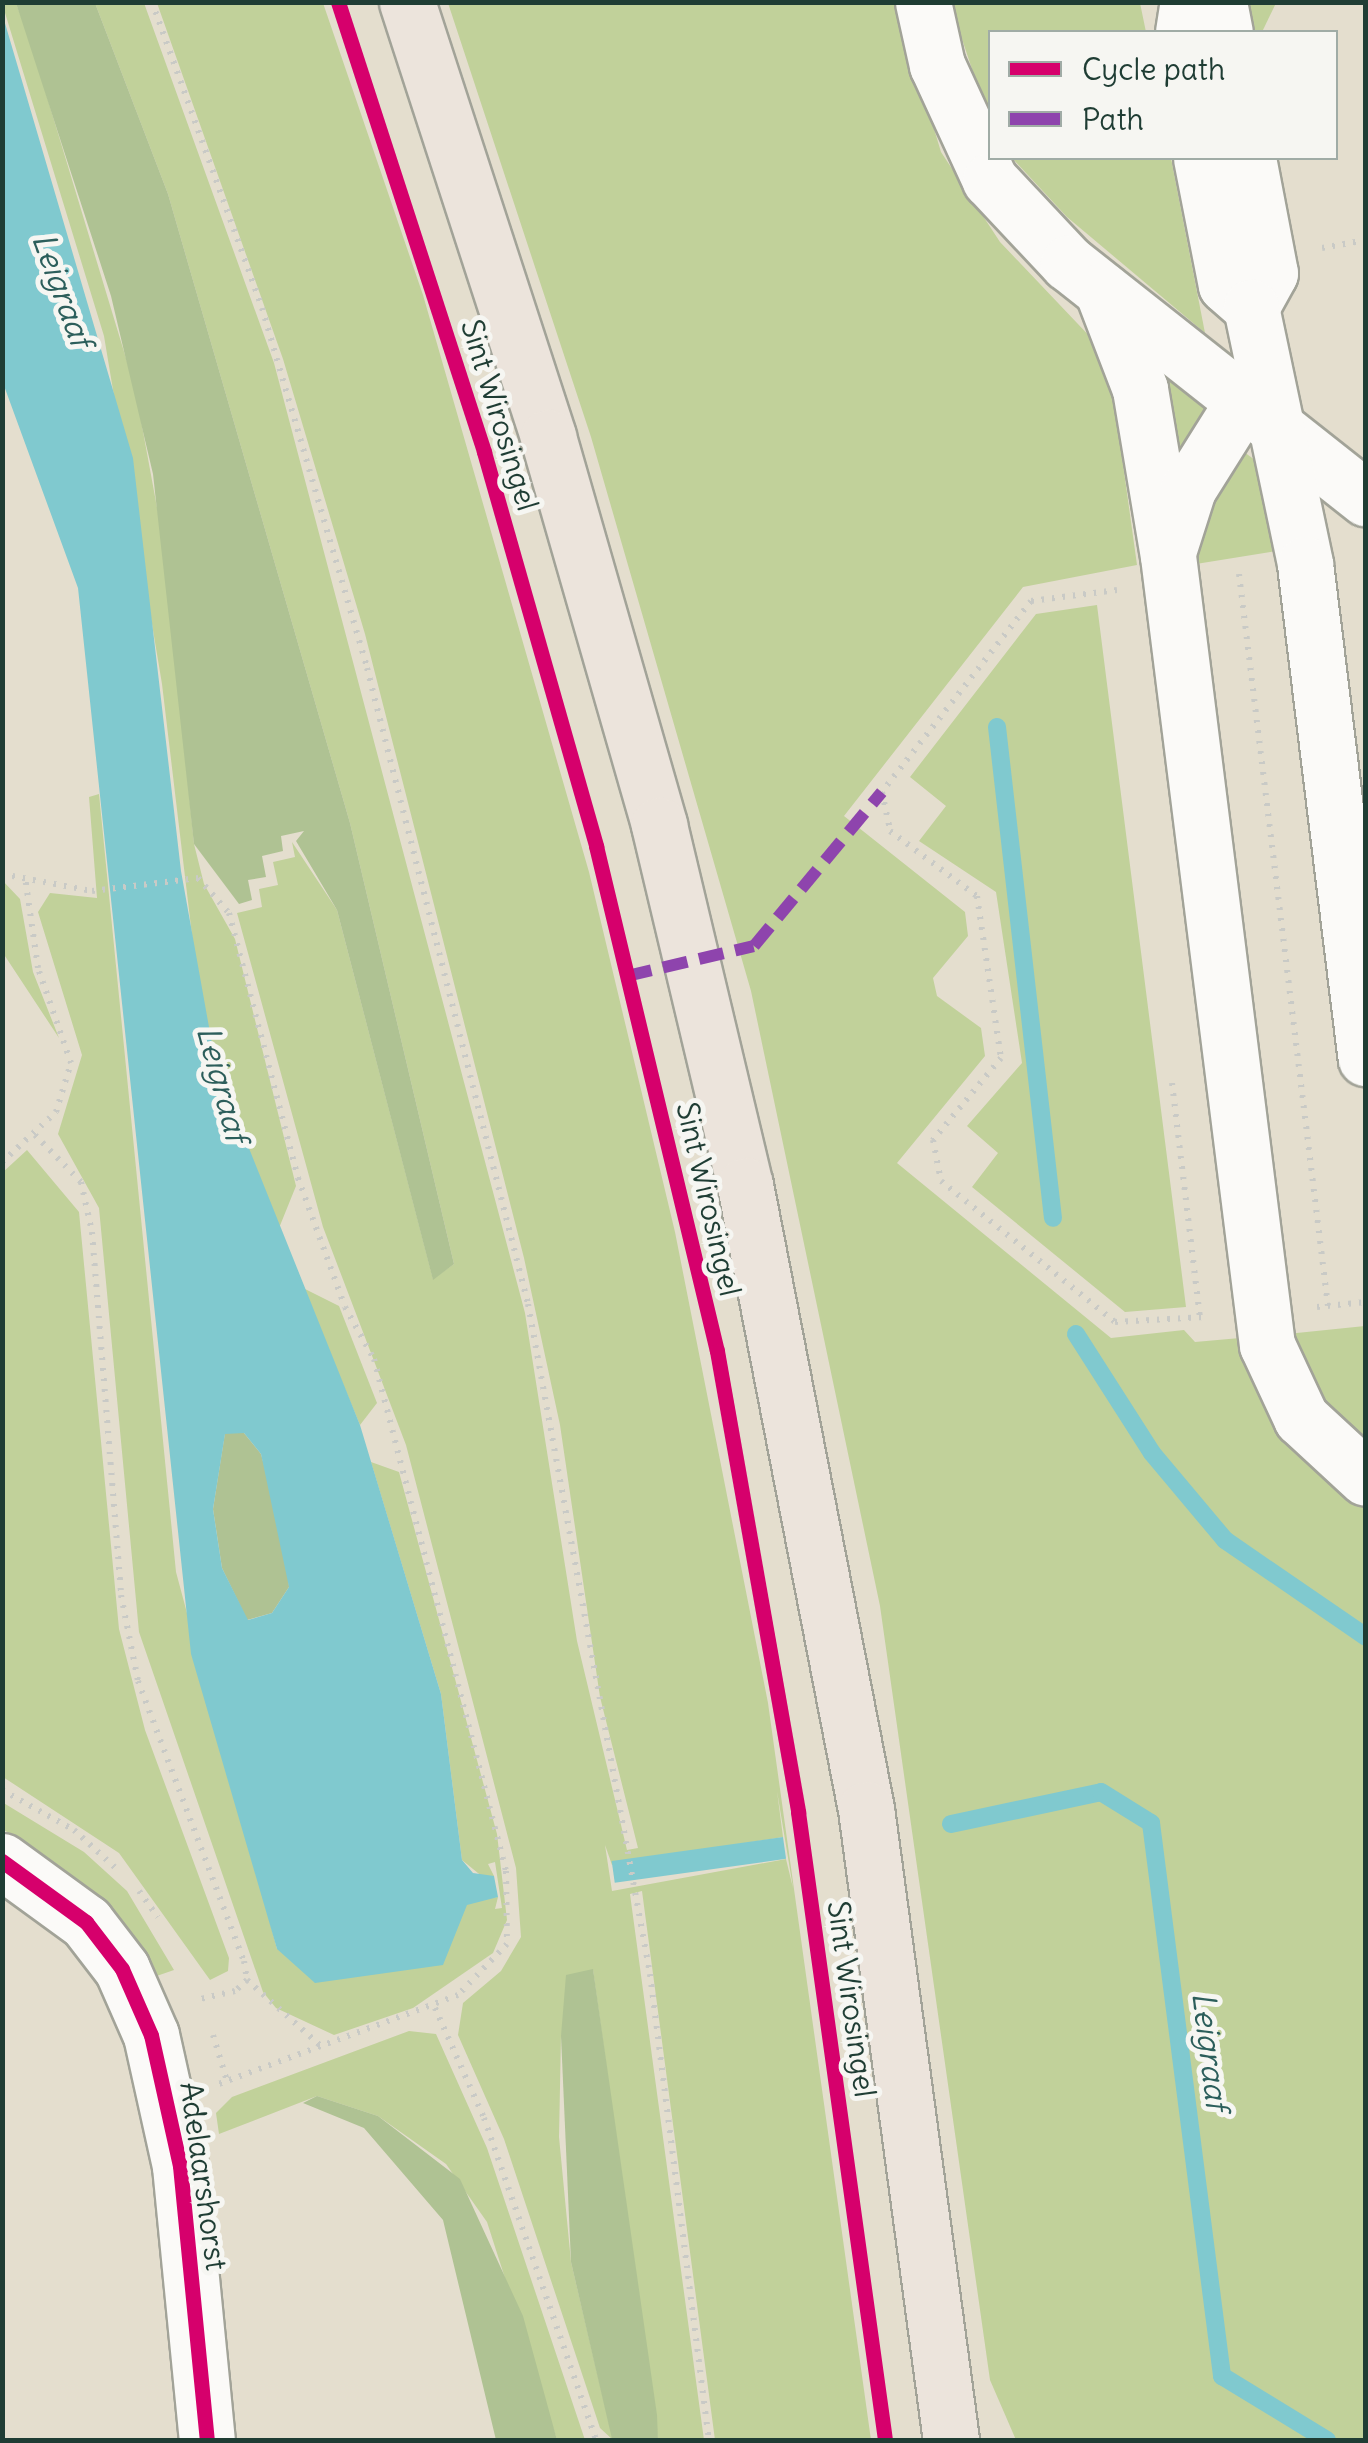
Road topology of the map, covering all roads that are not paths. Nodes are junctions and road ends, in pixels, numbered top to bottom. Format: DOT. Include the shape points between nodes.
graph roads {
  1 [pos="406,2"];
  2 [pos="923,2"];
  3 [pos="1188,2"];
  4 [pos="1220,2"];
  5 [pos="1183,30"];
  6 [pos="1225,30"];
  7 [pos="1201,160"];
  8 [pos="1248,160"];
  9 [pos="1102,290"];
  10 [pos="1251,307"];
  11 [pos="1261,401"];
  12 [pos="1366,498"];
  13 [pos="1169,570"];
  14 [pos="1366,1058"];
  15 [pos="1366,1478"];
  16 [pos="2,1861"];
  17 [pos="207,2440"];
  18 [pos="950,2440"];
  1 -- 18 [label="main road, Sint Wirosingel" via="633,732 745,1185 866,1809"];
  2 -- 9 [label="street" via="937,65 990,180"];
  3 -- 5 [label="street"];
  4 -- 6 [label="street"];
  7 -- 10 [label="street" via="1226,285"];
  8 -- 10 [label="street" via="1270,273"];
  9 -- 11 [label="street"];
  9 -- 13 [label="street" via="1140,388"];
  10 -- 11 [label="street"];
  11 -- 12 [label="street"];
  11 -- 13 [label="street" via="1188,489"];
  11 -- 14 [label="street" via="1305,564"];
  13 -- 15 [label="street" via="1262,1314 1301,1418"];
  16 -- 17 [label="street, Adelaarshorst" via="86,1922 122,1969 170,2098"];
}
